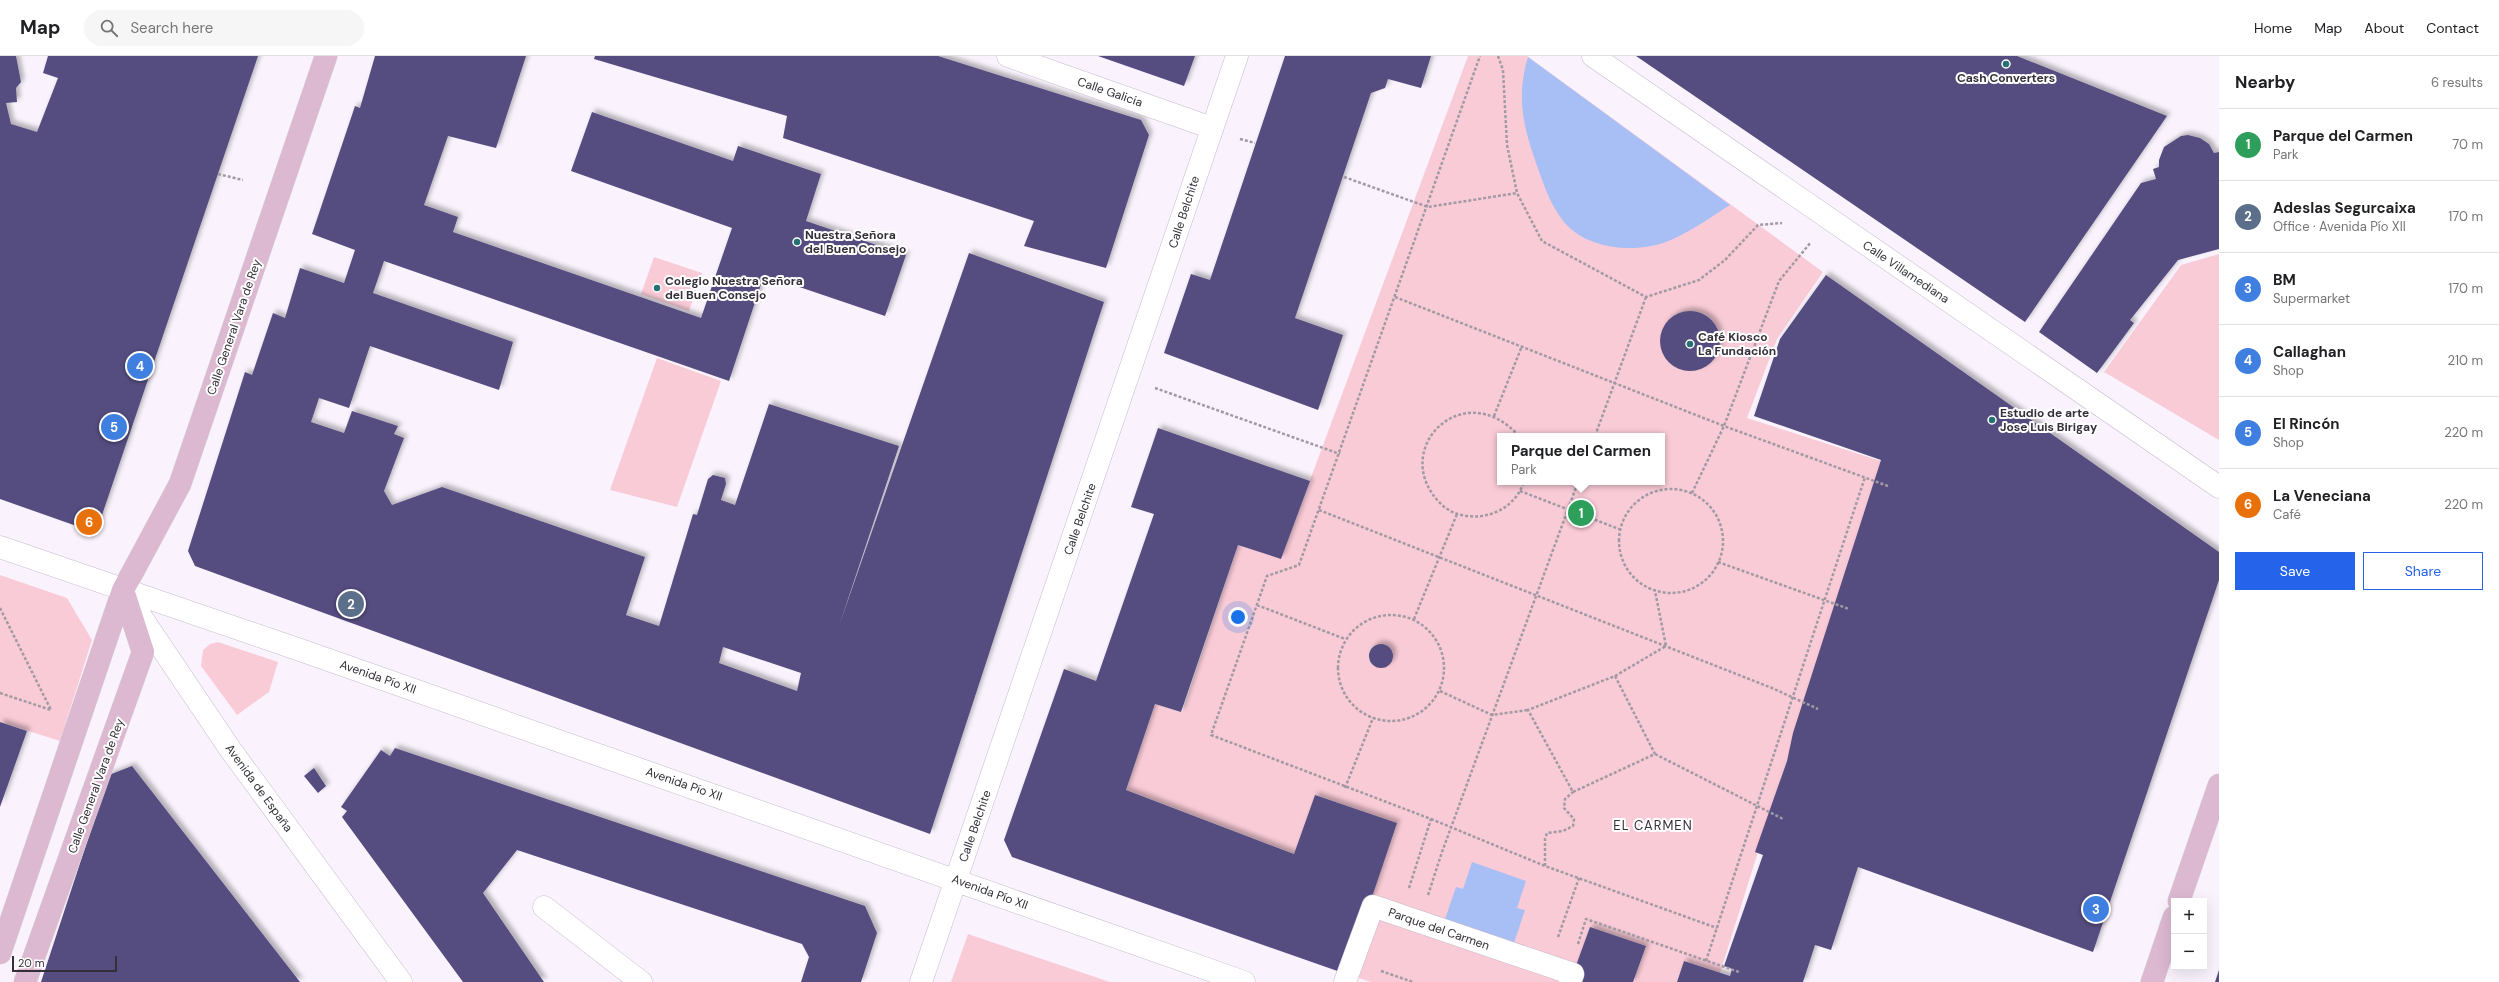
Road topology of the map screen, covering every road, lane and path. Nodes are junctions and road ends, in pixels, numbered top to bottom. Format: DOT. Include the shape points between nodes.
graph roads {
  1 [pos="326,56"];
  2 [pos="1008,56"];
  3 [pos="1237,56"];
  4 [pos="1480,56"];
  5 [pos="1498,56"];
  6 [pos="1593,56"];
  7 [pos="1212,128"];
  8 [pos="218,174"];
  9 [pos="1344,177"];
  10 [pos="243,180"];
  11 [pos="1517,193"];
  12 [pos="1428,206"];
  13 [pos="1829,219"];
  14 [pos="1396,297"];
  15 [pos="1646,297"];
  16 [pos="1522,346"];
  17 [pos="1128,378"];
  18 [pos="1614,383"];
  19 [pos="1494,416"];
  20 [pos="1724,426"];
  21 [pos="1516,433"];
  22 [pos="1596,433"];
  23 [pos="1340,454"];
  24 [pos="1865,477"];
  25 [pos="1523,485"];
  26 [pos="1577,485"];
  27 [pos="1888,486"];
  28 [pos="2219,487"];
  29 [pos="1520,492"];
  30 [pos="1692,493"];
  31 [pos="1568,509"];
  32 [pos="1319,510"];
  33 [pos="1457,514"];
  34 [pos="1619,529"];
  35 [pos="0,547"];
  36 [pos="1440,556"];
  37 [pos="1718,562"];
  38 [pos="123,590"];
  39 [pos="1655,591"];
  40 [pos="1538,596"];
  41 [pos="1825,599"];
  42 [pos="1257,605"];
  43 [pos="0,608"];
  44 [pos="1849,609"];
  45 [pos="1414,620"];
  46 [pos="1345,639"];
  47 [pos="1666,646"];
  48 [pos="1615,676"];
  49 [pos="1440,691"];
  50 [pos="0,693"];
  51 [pos="1793,698"];
  52 [pos="1818,709"];
  53 [pos="1528,710"];
  54 [pos="1492,715"];
  55 [pos="1372,718"];
  56 [pos="1655,754"];
  57 [pos="2219,785"];
  58 [pos="1345,788"];
  59 [pos="1573,792"];
  60 [pos="1757,807"];
  61 [pos="1431,819"];
  62 [pos="1783,819"];
  63 [pos="1451,827"];
  64 [pos="1545,866"];
  65 [pos="1578,878"];
  66 [pos="957,880"];
  67 [pos="2181,898"];
  68 [pos="544,907"];
  69 [pos="1410,920"];
  70 [pos="2171,926"];
  71 [pos="1717,928"];
  72 [pos="0,953"];
  73 [pos="1706,961"];
  74 [pos="1383,964"];
  75 [pos="1739,972"];
  76 [pos="1561,973"];
  77 [pos="25,982"];
  78 [pos="401,982"];
  79 [pos="641,982"];
  80 [pos="920,982"];
  81 [pos="1244,982"];
  82 [pos="1345,982"];
  83 [pos="1413,982"];
  84 [pos="2152,982"];
  1 -- 38 [label="main road, Calle General Vara de Rey" via="180,484"];
  2 -- 7 [label="street, Calle Galicia"];
  3 -- 7 [label="street, Calle Belchite"];
  4 -- 12 [label="path"];
  5 -- 11 [label="path" via="1503,70 1507,145"];
  6 -- 13 [label="street, Calle Villamediana"];
  7 -- 17 [label="street, Calle Belchite"];
  8 -- 10 [label="path"];
  9 -- 12 [label="path"];
  11 -- 12 [label="path"];
  11 -- 15 [label="path" via="1542,241"];
  12 -- 14 [label="path"];
  13 -- 15 [label="path" via="1758,225 1731,255 1699,280"];
  13 -- 20 [label="path" via="1779,282"];
  13 -- 28 [label="street, Calle Villamediana"];
  14 -- 16 [label="path"];
  14 -- 23 [label="path"];
  15 -- 18 [label="path"];
  16 -- 18 [label="path"];
  16 -- 19 [label="path"];
  17 -- 23 [label="path"];
  17 -- 66 [label="street, Calle Belchite"];
  18 -- 20 [label="path"];
  18 -- 22 [label="path"];
  19 -- 21 [label="path" via="1508,423"];
  19 -- 33 [label="path" via="1477,412 1459,414 1442,423 1430,436 1423,454 1423,476 1430,494 1443,507"];
  20 -- 24 [label="path"];
  20 -- 30 [label="path"];
  23 -- 32 [label="path"];
  24 -- 27 [label="path"];
  24 -- 41 [label="path"];
  25 -- 29 [label="path"];
  26 -- 31 [label="path"];
  29 -- 31 [label="path"];
  29 -- 33 [label="path" via="1508,506 1492,514 1474,517"];
  30 -- 34 [label="path" via="1673,487 1638,498 1626,512"];
  30 -- 37 [label="path" via="1703,499 1716,512 1722,530 1723,550"];
  31 -- 34 [label="path"];
  31 -- 40 [label="path"];
  32 -- 36 [label="path"];
  32 -- 42 [label="path" via="1299,565 1267,576"];
  33 -- 36 [label="path"];
  34 -- 39 [label="path" via="1619,552 1626,570 1639,583"];
  35 -- 38 [label="street, Avenida Pío XII"];
  36 -- 40 [label="path"];
  36 -- 45 [label="path"];
  37 -- 39 [label="path" via="1704,582 1688,590 1670,593"];
  37 -- 41 [label="path"];
  38 -- 66 [label="street, Avenida Pío XII"];
  38 -- 72 [label="main road, Calle General Vara de Rey"];
  38 -- 77 [label="main road, Calle General Vara de Rey" via="143,652"];
  38 -- 78 [label="street, Avenida de España" via="230,749"];
  39 -- 47 [label="path"];
  40 -- 47 [label="path"];
  40 -- 54 [label="path"];
  41 -- 44 [label="path"];
  41 -- 51 [label="path"];
  42 -- 46 [label="path"];
  42 -- 58 [label="path" via="1212,735"];
  43 -- 50 [label="path" via="51,710"];
  45 -- 46 [label="path" via="1399,615 1383,615 1368,619"];
  45 -- 49 [label="path" via="1428,629 1438,641 1444,657 1445,674"];
  46 -- 55 [label="path" via="1339,654 1337,670 1340,685 1358,711"];
  47 -- 48 [label="path"];
  47 -- 51 [label="path"];
  48 -- 53 [label="path"];
  48 -- 56 [label="path"];
  49 -- 54 [label="path"];
  49 -- 55 [label="path" via="1431,704 1419,714 1404,720 1388,722"];
  51 -- 52 [label="path"];
  51 -- 60 [label="path"];
  53 -- 54 [label="path"];
  53 -- 59 [label="path"];
  54 -- 63 [label="path"];
  55 -- 58 [label="path"];
  56 -- 59 [label="path"];
  56 -- 60 [label="path"];
  57 -- 67 [label="main road"];
  58 -- 61 [label="path"];
  59 -- 64 [label="path" via="1565,799 1564,808 1574,819 1572,826 1563,831 1547,833"];
  60 -- 62 [label="path"];
  60 -- 71 [label="path"];
  61 -- 63 [label="path"];
  61 -- 69 [label="path"];
  63 -- 64 [label="path"];
  63 -- 69 [label="path"];
  64 -- 65 [label="path"];
  65 -- 71 [label="path"];
  65 -- 76 [label="path"];
  66 -- 80 [label="street, Calle Belchite"];
  66 -- 81 [label="street, Avenida Pío XII"];
  68 -- 79 [label="street"];
  69 -- 76 [label="street, Parque del Carmen"];
  69 -- 82 [label="street, Parque del Carmen" via="1373,906"];
  70 -- 84 [label="main road"];
  71 -- 73 [label="path"];
  73 -- 75 [label="path"];
  73 -- 76 [label="path" via="1586,920 1567,972"];
  74 -- 83 [label="path" via="1380,971"];
}
